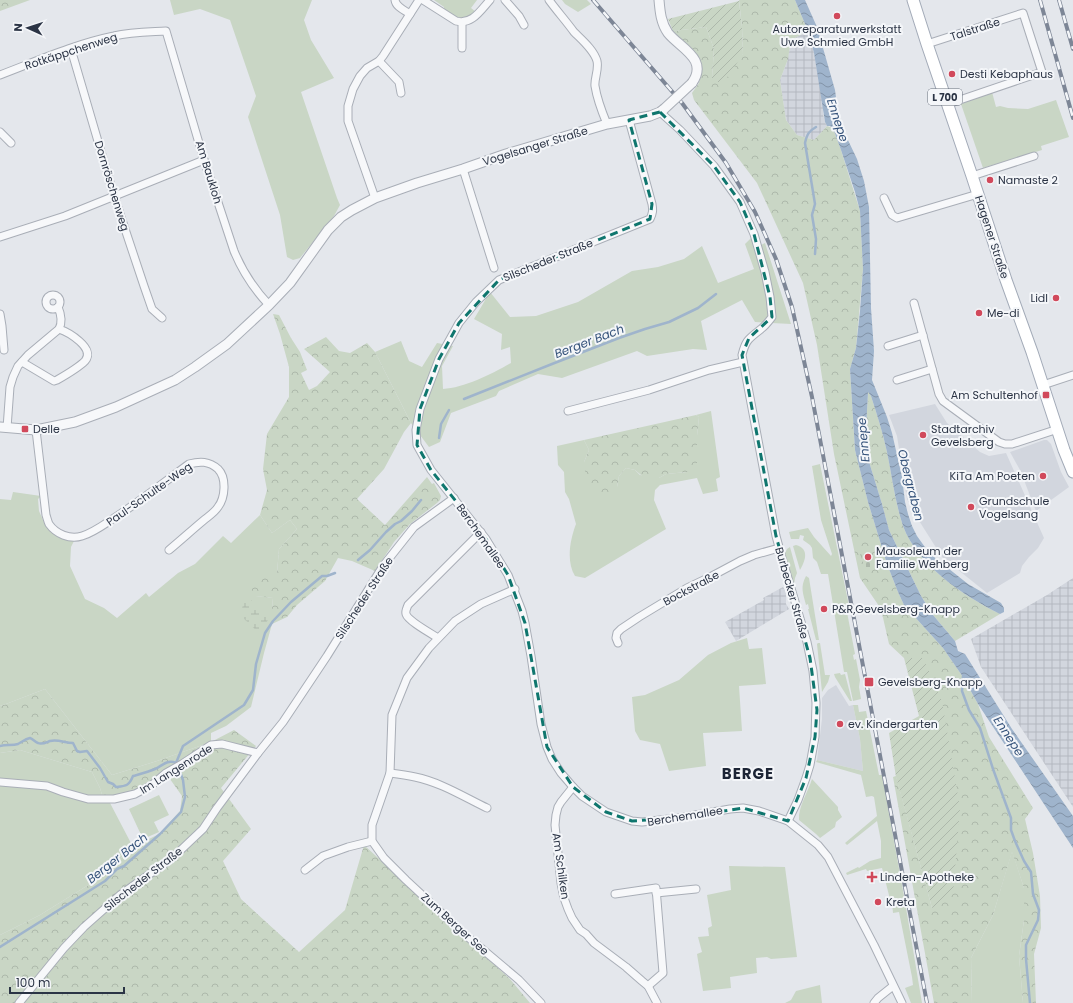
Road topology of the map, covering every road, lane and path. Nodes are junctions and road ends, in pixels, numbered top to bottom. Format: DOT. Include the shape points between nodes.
graph roads {
  1 [pos="395,0"];
  2 [pos="419,0"];
  3 [pos="423,0"];
  4 [pos="490,0"];
  5 [pos="505,0"];
  6 [pos="549,0"];
  7 [pos="659,0"];
  8 [pos="913,0"];
  9 [pos="410,14"];
  10 [pos="462,23"];
  11 [pos="524,25"];
  12 [pos="166,31"];
  13 [pos="927,44"];
  14 [pos="462,48"];
  15 [pos="71,49"];
  16 [pos="379,61"];
  17 [pos="0,74"];
  18 [pos="402,93"];
  19 [pos="948,104"];
  20 [pos="662,110"];
  21 [pos="629,120"];
  22 [pos="607,124"];
  23 [pos="0,132"];
  24 [pos="11,143"];
  25 [pos="1034,156"];
  26 [pos="204,160"];
  27 [pos="464,169"];
  28 [pos="972,176"];
  29 [pos="978,194"];
  30 [pos="114,196"];
  31 [pos="375,198"];
  32 [pos="884,198"];
  33 [pos="0,237"];
  34 [pos="494,268"];
  35 [pos="914,304"];
  36 [pos="269,305"];
  37 [pos="58,307"];
  38 [pos="0,314"];
  39 [pos="162,318"];
  40 [pos="59,329"];
  41 [pos="923,335"];
  42 [pos="888,346"];
  43 [pos="4,350"];
  44 [pos="22,362"];
  45 [pos="743,362"];
  46 [pos="932,369"];
  47 [pos="1073,375"];
  48 [pos="897,380"];
  49 [pos="1043,385"];
  50 [pos="568,411"];
  51 [pos="4,428"];
  52 [pos="1058,429"];
  53 [pos="36,430"];
  54 [pos="1073,472"];
  55 [pos="454,498"];
  56 [pos="481,532"];
  57 [pos="779,548"];
  58 [pos="169,550"];
  59 [pos="515,590"];
  60 [pos="438,638"];
  61 [pos="618,643"];
  62 [pos="258,753"];
  63 [pos="390,773"];
  64 [pos="0,782"];
  65 [pos="573,787"];
  66 [pos="487,808"];
  67 [pos="788,821"];
  68 [pos="372,841"];
  69 [pos="305,870"];
  70 [pos="696,889"];
  71 [pos="656,893"];
  72 [pos="614,894"];
  73 [pos="648,986"];
  74 [pos="893,986"];
  75 [pos="19,1003"];
  76 [pos="541,1003"];
  77 [pos="657,1003"];
  78 [pos="874,1003"];
  79 [pos="902,1003"];
  1 -- 9 [label="street" via="397,6"];
  2 -- 9 [label="street"];
  3 -- 10 [label="street"];
  4 -- 10 [label="street" via="477,16"];
  5 -- 11 [label="street"];
  6 -- 22 [label="street" via="595,56 598,72 595,84"];
  7 -- 20 [label="street, Vogelsanger Straße, bridge" via="665,27 692,56 697,75 692,83"];
  8 -- 13 [label="main road, Hagener Straße / L 700"];
  9 -- 16 [label="street"];
  10 -- 14 [label="street"];
  12 -- 15 [label="street, Rotkäppchenweg" via="114,36"];
  12 -- 26 [label="street, Am Baukloh"];
  13 -- 19 [label="main road, Hagener Straße / L 700"];
  13 -- 19 [label="street, Talstraße" via="1023,13 1042,72"];
  15 -- 17 [label="street, Rotkäppchenweg"];
  15 -- 30 [label="street, Dornröschenweg"];
  16 -- 18 [label="street" via="399,82"];
  16 -- 31 [label="street" via="360,76 350,98 348,115"];
  19 -- 28 [label="main road, Hagener Straße / L 700"];
  20 -- 21 [label="street, Vogelsanger Straße" via="646,117"];
  20 -- 45 [label="street, Burbecker Straße" via="714,166 740,202 754,234 765,272 772,317 747,341 742,355"];
  21 -- 22 [label="street, Vogelsanger Straße"];
  21 -- 55 [label="street, Silscheder Straße" via="652,204 650,219 499,280 459,323 439,359 420,409 416,430 417,446 431,470"];
  22 -- 27 [label="street, Vogelsanger Straße"];
  23 -- 24 [label="street"];
  25 -- 28 [label="street"];
  26 -- 30 [label="street"];
  26 -- 36 [label="street, Am Baukloh" via="239,264 257,292"];
  27 -- 31 [label="street, Vogelsanger Straße"];
  27 -- 34 [label="street"];
  28 -- 29 [label="main road, Hagener Straße / L 700"];
  29 -- 32 [label="street" via="897,218 892,215"];
  29 -- 49 [label="main road, Hagener Straße / L 700"];
  30 -- 33 [label="street" via="65,216"];
  30 -- 39 [label="street, Dornröschenweg" via="152,309"];
  31 -- 36 [label="street, Vogelsanger Straße" via="341,217 328,230 290,283"];
  35 -- 41 [label="street"];
  36 -- 53 [label="street, Vogelsanger Straße" via="227,344 175,380 81,420"];
  37 -- 40 [label="street" via="62,318"];
  38 -- 43 [label="street"];
  40 -- 44 [label="street"];
  40 -- 44 [label="street" via="76,337 85,348 85,362 54,381"];
  41 -- 42 [label="street"];
  41 -- 46 [label="street"];
  44 -- 51 [label="street" via="10,387"];
  45 -- 50 [label="street"];
  45 -- 57 [label="street, Burbecker Straße"];
  46 -- 48 [label="street"];
  46 -- 52 [label="street" via="943,401 999,442 1012,444"];
  47 -- 49 [label="street"];
  49 -- 52 [label="main road, Hagener Straße / L 700"];
  51 -- 53 [label="street, Vogelsanger Straße"];
  52 -- 54 [label="main road, Hagener Straße / L 700"];
  53 -- 58 [label="street, Paul-Schulte-Weg" via="46,515 53,529 65,536 81,537 100,527 131,508 189,464 204,462 220,471 223,496 218,507"];
  55 -- 56 [label="street, Berchemallee"];
  55 -- 62 [label="street, Silscheder Straße" via="414,527 383,566 283,722"];
  56 -- 59 [label="street, Berchemallee"];
  56 -- 60 [label="street" via="408,605 406,614 411,620"];
  57 -- 61 [label="street, Bockstraße" via="740,561 687,588 621,629 617,633"];
  57 -- 67 [label="street, Burbecker Straße" via="803,628 817,710 815,737 806,778"];
  59 -- 60 [label="street" via="481,604 455,621"];
  59 -- 65 [label="street, Berchemallee" via="528,636 541,724 547,746 552,759"];
  60 -- 63 [label="street" via="407,678 392,715"];
  62 -- 64 [label="street, Im Langenrode" via="222,744 211,745 166,773 152,785 135,794 114,799 88,799 47,786"];
  62 -- 75 [label="street, Silscheder Straße" via="203,828 184,848 120,895 84,927"];
  63 -- 66 [label="street" via="428,781"];
  63 -- 68 [label="street" via="372,825"];
  65 -- 67 [label="street, Berchemallee" via="606,812 632,821 678,818 743,808"];
  65 -- 73 [label="street, Am Schilken" via="558,807 555,825 561,883 568,909 580,930"];
  67 -- 74 [label="street, Berchemallee" via="818,845 828,857"];
  68 -- 69 [label="street" via="323,856"];
  68 -- 76 [label="street, Zum Berger See" via="384,858 406,880"];
  70 -- 71 [label="street"];
  71 -- 72 [label="street" via="656,888"];
  71 -- 73 [label="street" via="664,974"];
  73 -- 77 [label="street, Am Schilken"];
  74 -- 78 [label="street"];
  74 -- 79 [label="street, Berchemallee"];
}
